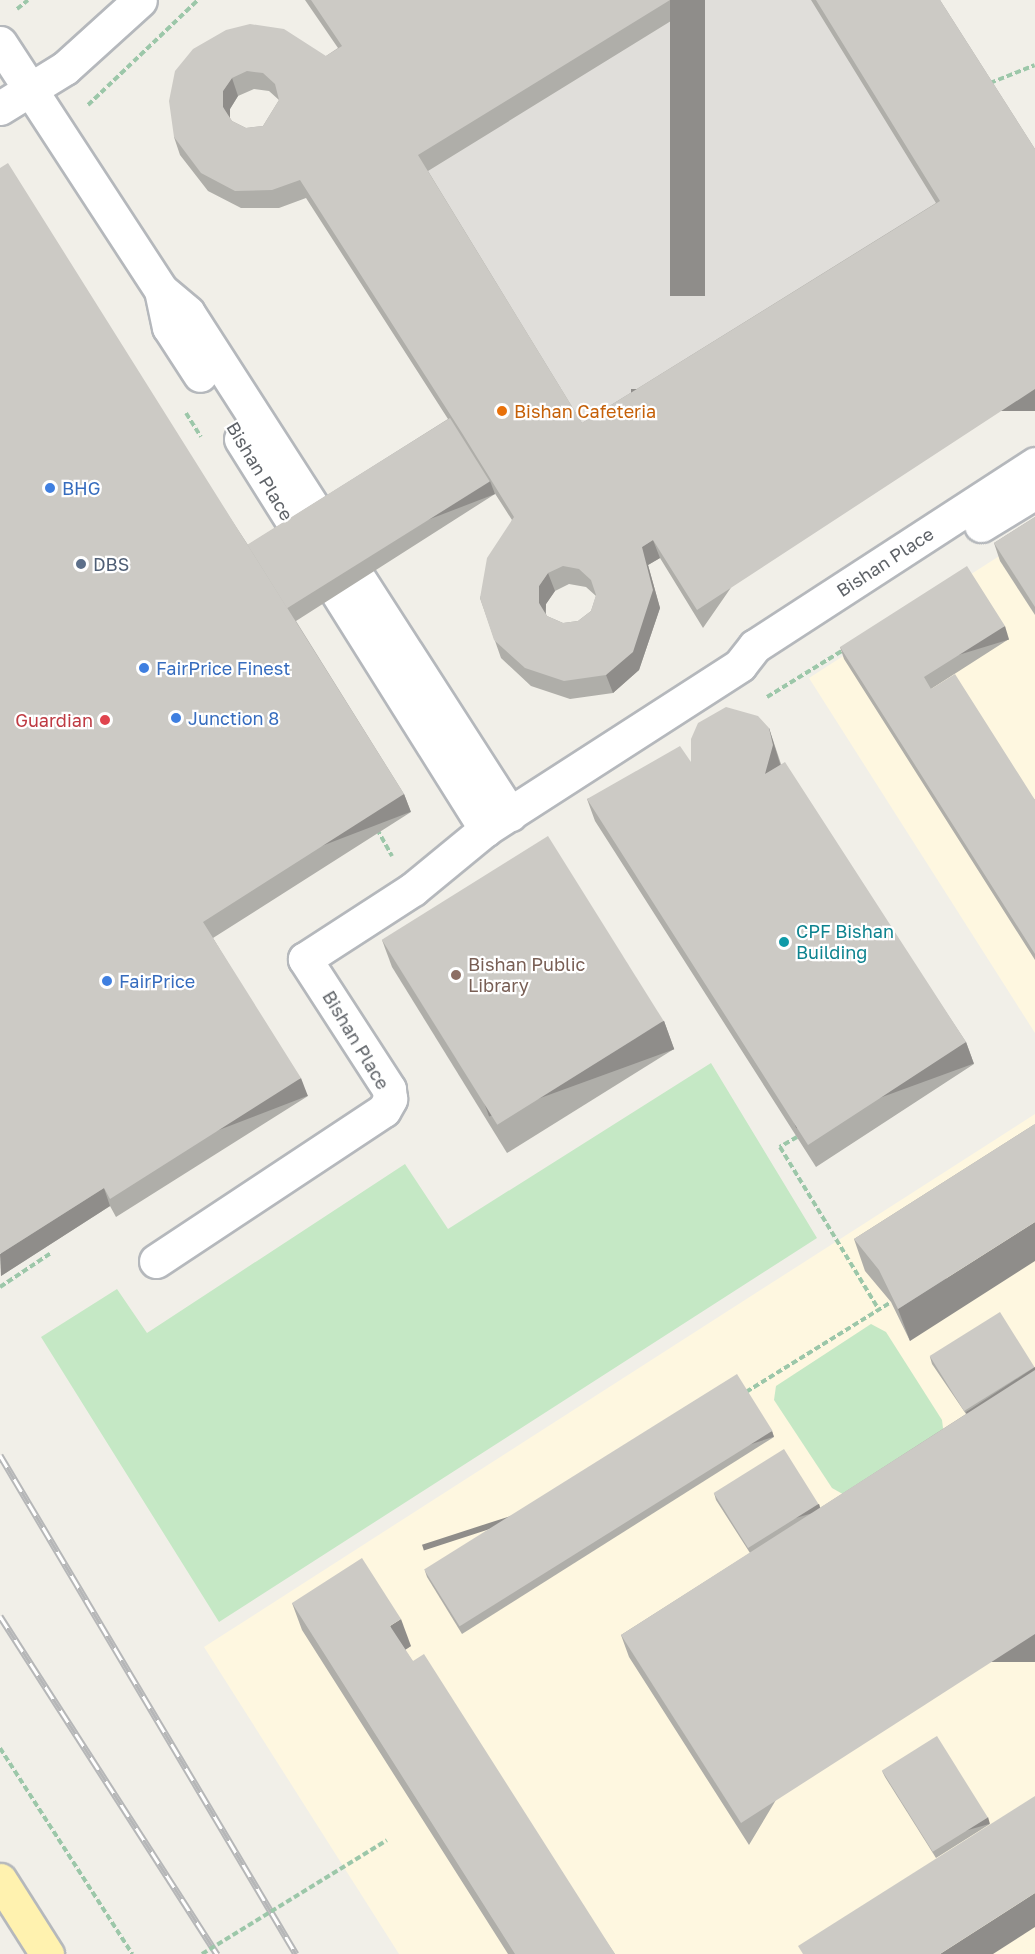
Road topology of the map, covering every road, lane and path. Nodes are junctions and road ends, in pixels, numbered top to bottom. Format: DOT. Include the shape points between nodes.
graph roads {
  1 [pos="28,0"];
  2 [pos="140,0"];
  3 [pos="24,4"];
  4 [pos="0,43"];
  5 [pos="1035,65"];
  6 [pos="990,83"];
  7 [pos="30,90"];
  8 [pos="0,108"];
  9 [pos="1035,464"];
  10 [pos="1035,492"];
  11 [pos="853,644"];
  12 [pos="740,665"];
  13 [pos="783,688"];
  14 [pos="498,821"];
  15 [pos="386,824"];
  16 [pos="397,864"];
  17 [pos="796,1137"];
  18 [pos="51,1253"];
  19 [pos="156,1261"];
  20 [pos="0,1287"];
  21 [pos="891,1302"];
  22 [pos="879,1310"];
  23 [pos="746,1392"];
  24 [pos="0,1748"];
  25 [pos="387,1840"];
  26 [pos="0,1880"];
  27 [pos="47,1954"];
  28 [pos="132,1954"];
  29 [pos="202,1954"];
  1 -- 3 [label="path"];
  2 -- 7 [label="street" via="65,68"];
  4 -- 7 [label="street, Bishan Place"];
  5 -- 6 [label="path"];
  7 -- 8 [label="street"];
  7 -- 14 [label="street, Bishan Place" via="161,291 188,313"];
  9 -- 12 [label="street, Bishan Place" via="755,646"];
  10 -- 12 [label="street, Bishan Place" via="765,661"];
  11 -- 13 [label="path"];
  12 -- 14 [label="street, Bishan Place"];
  14 -- 19 [label="street, Bishan Place" via="413,889 305,959 389,1089 384,1110"];
  15 -- 16 [label="path" via="377,829"];
  17 -- 22 [label="path" via="780,1147"];
  18 -- 20 [label="path"];
  21 -- 22 [label="path"];
  22 -- 23 [label="path"];
  24 -- 28 [label="path"];
  25 -- 29 [label="path, bridge"];
  26 -- 27 [label="main road"];
}
